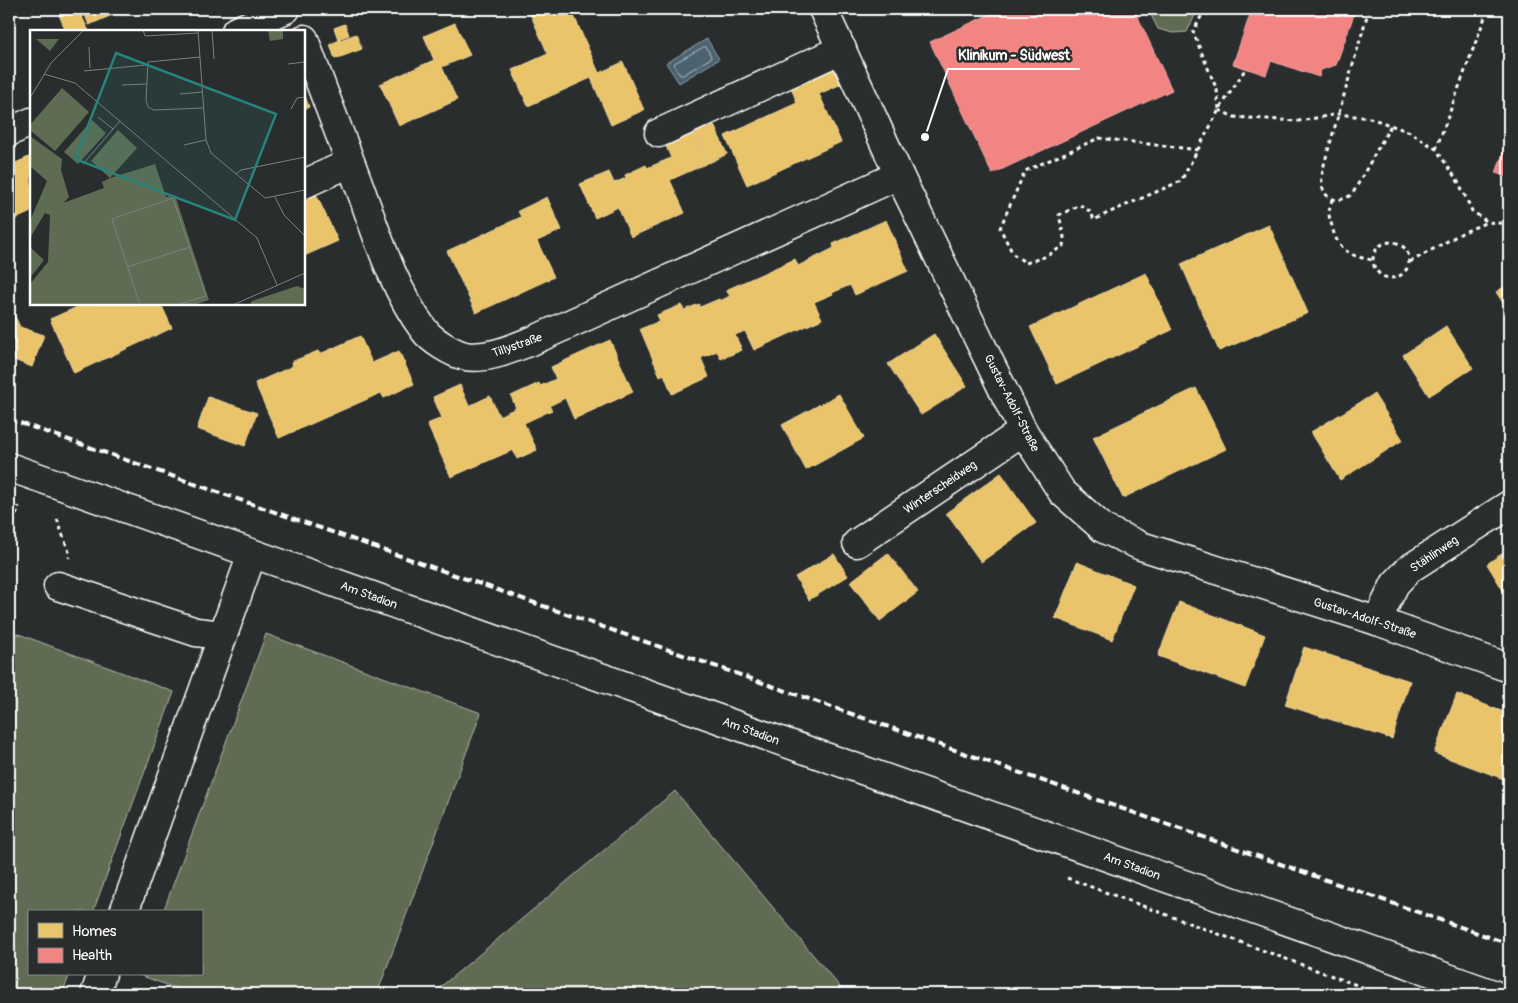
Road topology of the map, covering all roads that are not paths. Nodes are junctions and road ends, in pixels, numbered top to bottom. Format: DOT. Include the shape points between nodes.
graph roads {
  1 [pos="286,9"];
  2 [pos="292,9"];
  3 [pos="823,9"];
  4 [pos="238,30"];
  5 [pos="301,30"];
  6 [pos="305,42"];
  7 [pos="842,48"];
  8 [pos="30,122"];
  9 [pos="9,132"];
  10 [pos="659,133"];
  11 [pos="350,163"];
  12 [pos="900,175"];
  13 [pos="305,184"];
  14 [pos="1023,431"];
  15 [pos="9,466"];
  16 [pos="1509,505"];
  17 [pos="857,543"];
  18 [pos="252,554"];
  19 [pos="58,586"];
  20 [pos="1377,621"];
  21 [pos="222,635"];
  22 [pos="1509,668"];
  23 [pos="125,910"];
  24 [pos="101,976"];
  25 [pos="95,994"];
  26 [pos="1493,994"];
  1 -- 4 [label="street"];
  2 -- 5 [label="street"];
  3 -- 7 [label="street, Gustav-Adolf-Straße"];
  6 -- 11 [label="street, Tillystraße"];
  7 -- 10 [label="street"];
  7 -- 12 [label="street, Gustav-Adolf-Straße"];
  8 -- 9 [label="street"];
  11 -- 12 [label="street, Tillystraße" via="399,289 414,316 425,332 442,346 464,356 501,352 534,340"];
  11 -- 13 [label="street"];
  12 -- 14 [label="street, Gustav-Adolf-Straße"];
  14 -- 17 [label="street, Winterscheidweg"];
  14 -- 20 [label="street, Gustav-Adolf-Straße" via="1062,492 1104,529 1141,546"];
  15 -- 18 [label="street, Am Stadion"];
  16 -- 20 [label="street, Stählinweg" via="1409,569 1395,584"];
  18 -- 21 [label="street"];
  18 -- 26 [label="street, Am Stadion"];
  19 -- 21 [label="street" via="196,632"];
  20 -- 22 [label="street, Gustav-Adolf-Straße"];
  21 -- 23 [label="street"];
  24 -- 25 [label="street"];
}
